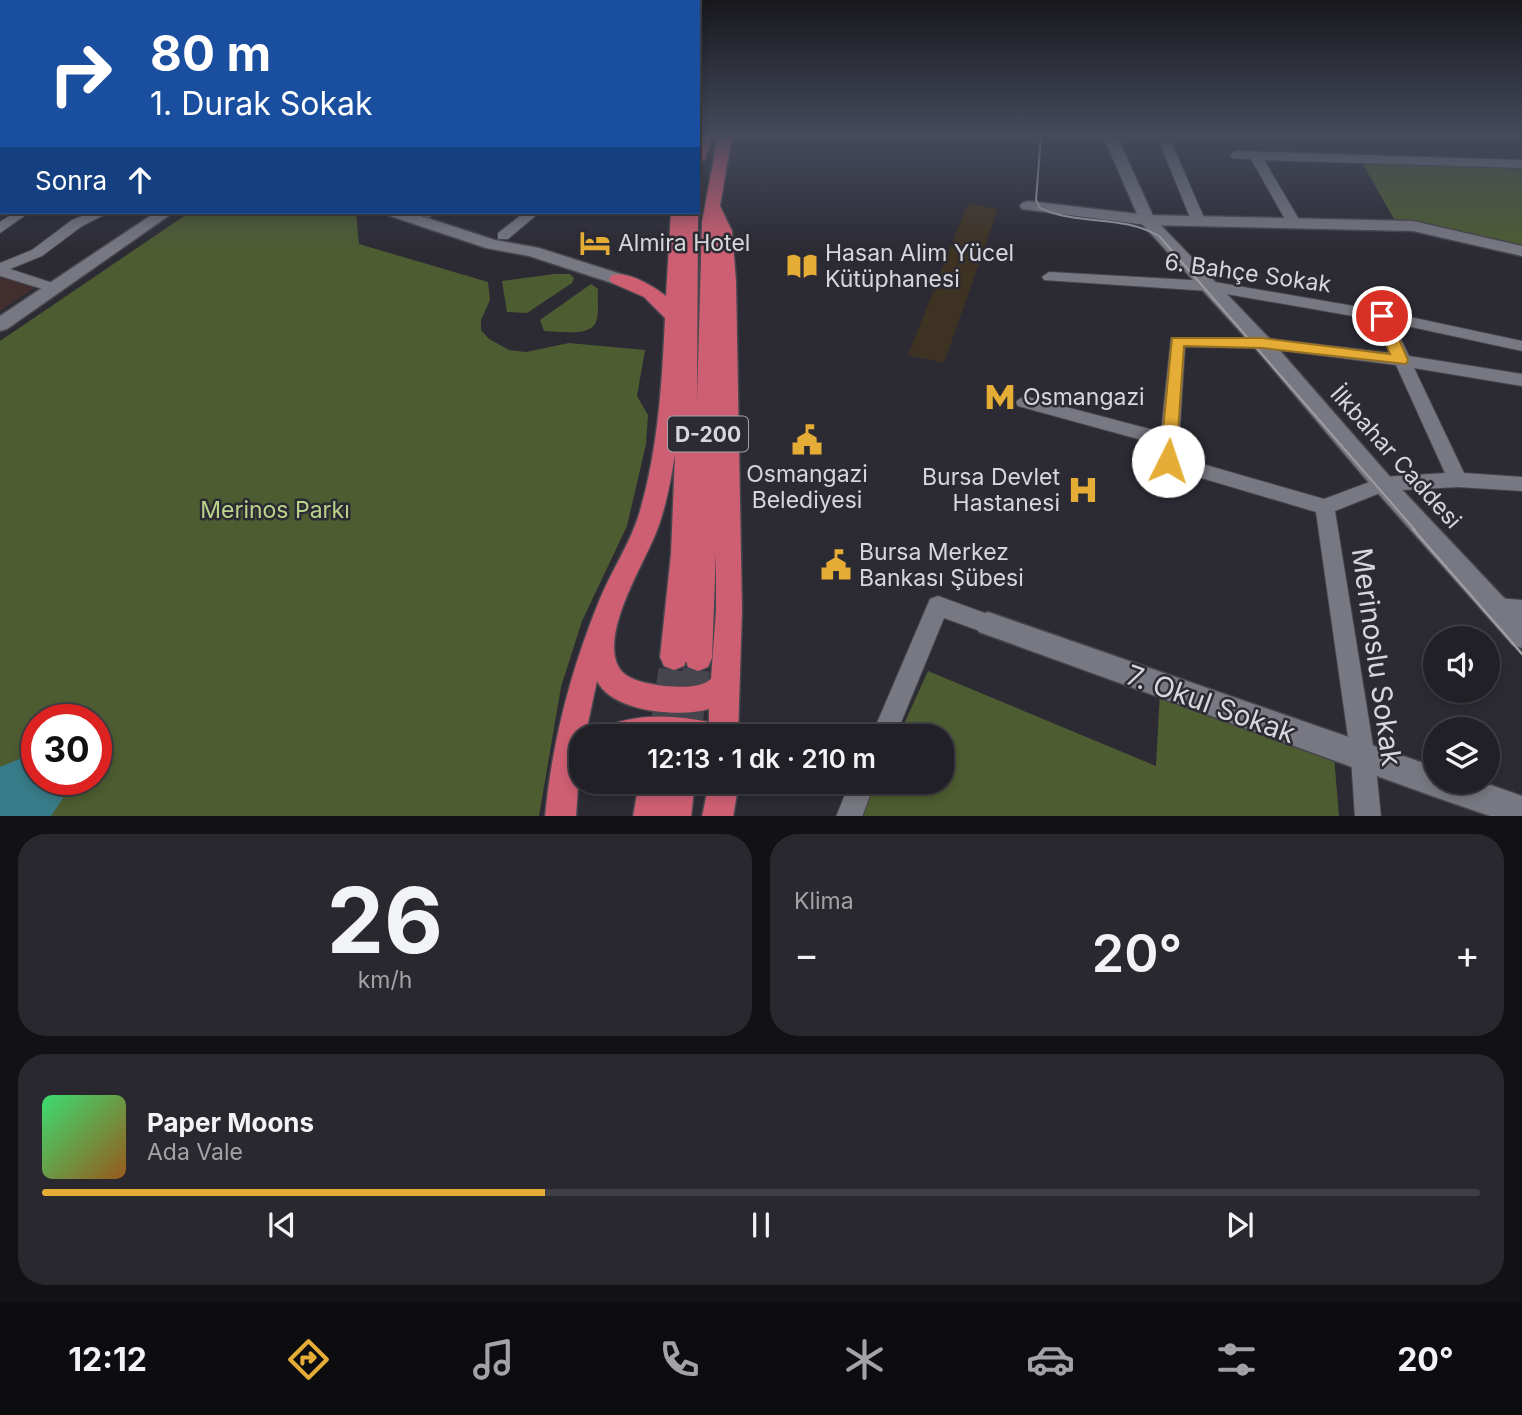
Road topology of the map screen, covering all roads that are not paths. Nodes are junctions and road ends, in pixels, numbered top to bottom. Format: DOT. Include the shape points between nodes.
graph roads {
  1 [pos="716,174"];
  2 [pos="729,174"];
  3 [pos="1127,174"];
  4 [pos="1179,174"];
  5 [pos="1266,174"];
  6 [pos="1028,206"];
  7 [pos="700,207"];
  8 [pos="700,210"];
  9 [pos="700,213"];
  10 [pos="20,214"];
  11 [pos="98,214"];
  12 [pos="163,214"];
  13 [pos="399,214"];
  14 [pos="434,214"];
  15 [pos="530,214"];
  16 [pos="679,214"];
  17 [pos="697,214"];
  18 [pos="699,214"];
  19 [pos="1147,220"];
  20 [pos="1198,220"];
  21 [pos="1293,221"];
  22 [pos="0,229"];
  23 [pos="503,236"];
  24 [pos="1522,251"];
  25 [pos="533,252"];
  26 [pos="0,270"];
  27 [pos="675,276"];
  28 [pos="1049,277"];
  29 [pos="618,279"];
  30 [pos="1209,286"];
  31 [pos="54,288"];
  32 [pos="1382,316"];
  33 [pos="674,317"];
  34 [pos="0,325"];
  35 [pos="1262,343"];
  36 [pos="1522,346"];
  37 [pos="1400,360"];
  38 [pos="1522,380"];
  39 [pos="1024,402"];
  40 [pos="1169,440"];
  41 [pos="1458,480"];
  42 [pos="1383,484"];
  43 [pos="1522,484"];
  44 [pos="1325,507"];
  45 [pos="1497,608"];
  46 [pos="608,610"];
  47 [pos="1522,610"];
  48 [pos="988,624"];
  49 [pos="1522,636"];
  50 [pos="674,657"];
  51 [pos="698,658"];
  52 [pos="724,685"];
  53 [pos="723,724"];
  54 [pos="888,724"];
  55 [pos="1363,758"];
  56 [pos="1423,778"];
  57 [pos="571,794"];
  58 [pos="652,794"];
  59 [pos="678,794"];
  60 [pos="722,794"];
  61 [pos="858,794"];
  62 [pos="1472,794"];
  63 [pos="1522,811"];
  64 [pos="562,816"];
  65 [pos="562,816"];
  66 [pos="648,816"];
  67 [pos="674,816"];
  68 [pos="718,816"];
  69 [pos="849,816"];
  70 [pos="1368,816"];
  1 -- 7 [label="highway, D-200"];
  2 -- 8 [label="highway" via="726,197"];
  3 -- 19 [label="main road, İlkbahar Caddesi"];
  4 -- 20 [label="street"];
  5 -- 21 [label="street"];
  6 -- 19 [label="main road"];
  9 -- 52 [label="highway" via="724,232 727,281 730,610"];
  10 -- 22 [label="street"];
  11 -- 26 [label="street" via="37,253"];
  12 -- 31 [label="main road"];
  13 -- 25 [label="main road" via="492,244"];
  14 -- 23 [label="main road"];
  15 -- 23 [label="street"];
  16 -- 27 [label="highway"];
  17 -- 50 [label="highway, D-200" via="692,235 683,554"];
  18 -- 51 [label="highway, D-200" via="710,254 705,554"];
  19 -- 20 [label="main road"];
  19 -- 30 [label="main road, İlkbahar Caddesi"];
  20 -- 21 [label="main road"];
  21 -- 24 [label="main road" via="1413,226"];
  23 -- 25 [label="main road"];
  25 -- 29 [label="main road"];
  26 -- 31 [label="street"];
  27 -- 29 [label="highway" via="667,283"];
  27 -- 33 [label="highway"];
  28 -- 30 [label="street, 6. Bahçe Sokak"];
  29 -- 33 [label="highway" via="644,288 667,304"];
  30 -- 32 [label="street, 6. Bahçe Sokak"];
  30 -- 35 [label="main road, İlkbahar Caddesi"];
  31 -- 34 [label="main road"];
  32 -- 36 [label="street, 6. Bahçe Sokak"];
  32 -- 37 [label="street"];
  33 -- 46 [label="highway" via="662,460 651,514"];
  35 -- 37 [label="street"];
  35 -- 40 [label="street" via="1177,341"];
  35 -- 42 [label="main road, İlkbahar Caddesi"];
  37 -- 38 [label="street"];
  37 -- 41 [label="street"];
  39 -- 40 [label="street"];
  40 -- 44 [label="street" via="1168,461"];
  41 -- 42 [label="street"];
  41 -- 43 [label="street"];
  42 -- 44 [label="street"];
  42 -- 45 [label="main road, İlkbahar Caddesi"];
  44 -- 55 [label="street, Merinoslu Sokak"];
  45 -- 47 [label="street"];
  45 -- 49 [label="main road, İlkbahar Caddesi"];
  46 -- 52 [label="highway" via="602,644 608,677 626,691 683,700 712,695"];
  46 -- 64 [label="highway" via="572,723"];
  48 -- 54 [label="street" via="938,606"];
  48 -- 55 [label="main road, 7. Okul Sokak"];
  52 -- 53 [label="highway"];
  55 -- 56 [label="main road, 7. Okul Sokak"];
  55 -- 70 [label="street, Merinoslu Sokak"];
  57 -- 65 [label="highway"];
  58 -- 66 [label="highway"];
  59 -- 67 [label="highway"];
  60 -- 68 [label="highway"];
  61 -- 69 [label="street"];
  62 -- 63 [label="main road, 7. Okul Sokak"];
}
